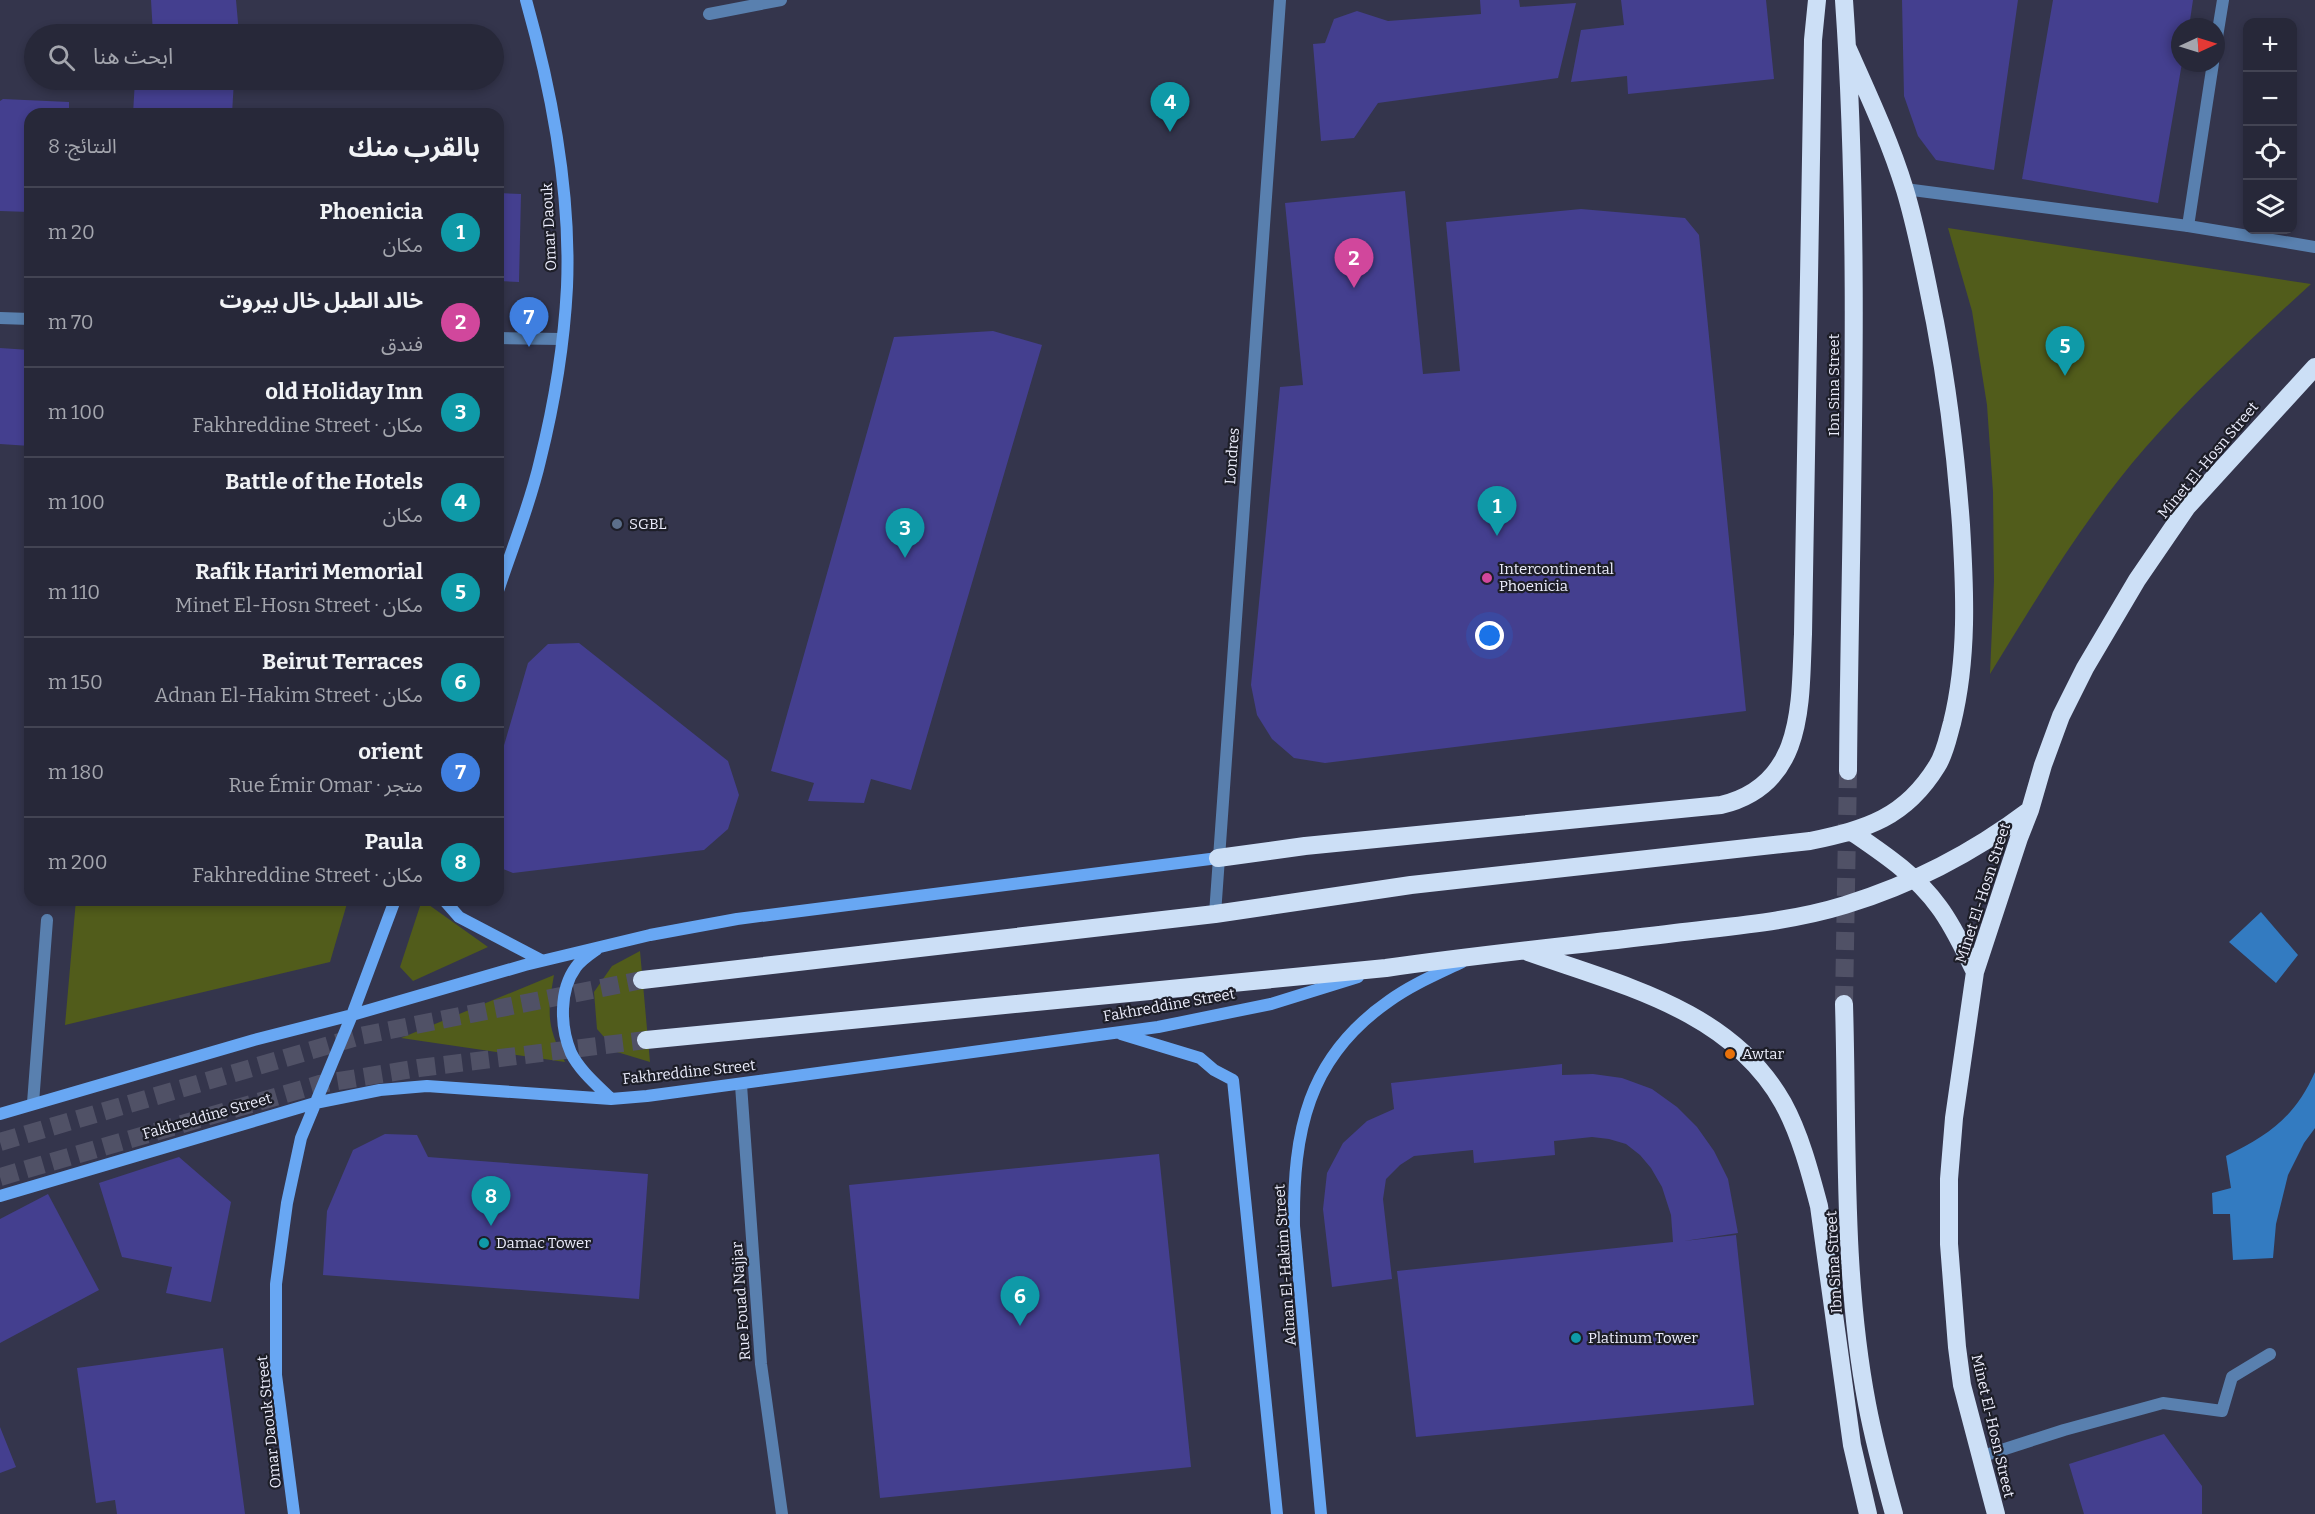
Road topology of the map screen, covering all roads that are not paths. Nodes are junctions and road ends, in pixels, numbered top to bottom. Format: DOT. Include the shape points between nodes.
graph roads {
  1 [pos="526,0"];
  2 [pos="781,0"];
  3 [pos="1280,0"];
  4 [pos="1817,0"];
  5 [pos="1844,0"];
  6 [pos="2223,0"];
  7 [pos="709,14"];
  8 [pos="2220,18"];
  9 [pos="1847,47"];
  10 [pos="2212,72"];
  11 [pos="1905,189"];
  12 [pos="2188,226"];
  13 [pos="2315,247"];
  14 [pos="0,318"];
  15 [pos="24,319"];
  16 [pos="504,338"];
  17 [pos="561,339"];
  18 [pos="2315,367"];
  19 [pos="504,573"];
  20 [pos="1848,771"];
  21 [pos="2030,810"];
  22 [pos="1852,832"];
  23 [pos="1218,858"];
  24 [pos="1914,879"];
  25 [pos="393,906"];
  26 [pos="449,906"];
  27 [pos="1215,914"];
  28 [pos="47,920"];
  29 [pos="603,945"];
  30 [pos="1521,950"];
  31 [pos="1477,955"];
  32 [pos="541,960"];
  33 [pos="1386,968"];
  34 [pos="1975,972"];
  35 [pos="642,980"];
  36 [pos="1844,1004"];
  37 [pos="352,1015"];
  38 [pos="1116,1033"];
  39 [pos="646,1040"];
  40 [pos="741,1085"];
  41 [pos="611,1099"];
  42 [pos="33,1103"];
  43 [pos="315,1103"];
  44 [pos="0,1114"];
  45 [pos="0,1196"];
  46 [pos="2270,1354"];
  47 [pos="1980,1457"];
  48 [pos="294,1514"];
  49 [pos="782,1514"];
  50 [pos="1277,1514"];
  51 [pos="1321,1514"];
  52 [pos="1868,1514"];
  53 [pos="1894,1514"];
  54 [pos="1996,1514"];
  1 -- 17 [label="main road, Omar Daouk" via="544,66 562,183 567,288"];
  2 -- 7 [label="street"];
  3 -- 23 [label="street, Londres"];
  4 -- 23 [label="highway" via="1812,84 1803,634 1796,728 1784,762 1758,790 1740,801 1721,805"];
  5 -- 9 [label="highway, Ibn Sina Street"];
  6 -- 8 [label="street"];
  9 -- 11 [label="highway" via="1880,119"];
  9 -- 20 [label="highway, Ibn Sina Street" via="1853,353"];
  10 -- 12 [label="street"];
  11 -- 12 [label="street"];
  11 -- 22 [label="highway" via="1951,416 1963,554 1962,659 1958,699 1939,764 1905,806"];
  12 -- 13 [label="street"];
  14 -- 15 [label="street"];
  16 -- 17 [label="street"];
  17 -- 19 [label="main road, Omar Daouk" via="540,463"];
  18 -- 21 [label="highway, Minet El-Hosn Street" via="2187,507 2137,580 2061,716"];
  21 -- 24 [label="highway" via="1971,851"];
  21 -- 34 [label="highway, Minet El-Hosn Street"];
  22 -- 24 [label="highway"];
  22 -- 27 [label="highway" via="1762,847 1411,885"];
  23 -- 27 [label="street, Londres"];
  23 -- 29 [label="main road" via="736,919"];
  24 -- 30 [label="highway" via="1844,905 1770,921"];
  24 -- 34 [label="highway" via="1940,908"];
  25 -- 37 [label="main road"];
  26 -- 32 [label="main road" via="459,917"];
  27 -- 35 [label="highway"];
  28 -- 42 [label="street"];
  29 -- 32 [label="main road"];
  29 -- 41 [label="main road" via="576,966 569,979 563,1014 571,1052"];
  30 -- 31 [label="highway"];
  30 -- 52 [label="highway" via="1625,986 1694,1016 1742,1049 1783,1103 1810,1170 1819,1206 1852,1444"];
  31 -- 33 [label="highway"];
  31 -- 51 [label="main road, Adnan El-Hakim Street" via="1413,986 1367,1017 1325,1065 1299,1135 1294,1226"];
  32 -- 37 [label="main road"];
  33 -- 38 [label="main road, Fakhreddine Street" via="1234,1013"];
  33 -- 39 [label="highway"];
  34 -- 47 [label="highway, Minet El-Hosn Street" via="1959,1070 1949,1179 1949,1244 1962,1385"];
  36 -- 53 [label="highway, Ibn Sina Street" via="1856,1330 1867,1403"];
  37 -- 42 [label="main road"];
  37 -- 43 [label="main road, Omar Daouk Street"];
  38 -- 40 [label="main road, Fakhreddine Street"];
  38 -- 50 [label="main road, Adnan El-Hakim Street" via="1200,1058 1233,1080"];
  40 -- 41 [label="main road, Fakhreddine Street"];
  40 -- 49 [label="street, Rue Fouad Najjar" via="761,1364"];
  41 -- 43 [label="main road, Fakhreddine Street" via="427,1086 380,1090"];
  42 -- 44 [label="main road"];
  43 -- 45 [label="main road, Fakhreddine Street"];
  43 -- 48 [label="main road, Omar Daouk Street" via="301,1138 276,1284 276,1375"];
  46 -- 47 [label="street" via="2232,1377 2222,1411 2163,1403"];
  47 -- 54 [label="highway, Minet El-Hosn Street"];
}
